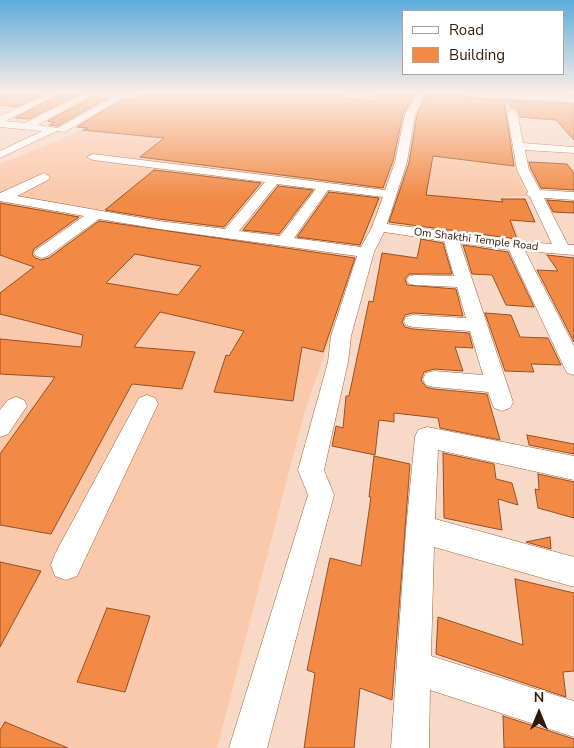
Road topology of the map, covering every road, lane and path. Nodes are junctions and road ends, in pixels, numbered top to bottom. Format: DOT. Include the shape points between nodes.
graph roads {
  1 [pos="35,128"];
  2 [pos="62,128"];
  3 [pos="408,128"];
  4 [pos="514,128"];
  5 [pos="58,130"];
  6 [pos="74,130"];
  7 [pos="517,146"];
  8 [pos="574,150"];
  9 [pos="0,155"];
  10 [pos="93,157"];
  11 [pos="44,177"];
  12 [pos="273,180"];
  13 [pos="324,187"];
  14 [pos="390,194"];
  15 [pos="533,194"];
  16 [pos="574,196"];
  17 [pos="2,198"];
  18 [pos="96,214"];
  19 [pos="379,227"];
  20 [pos="229,234"];
  21 [pos="450,236"];
  22 [pos="284,242"];
  23 [pos="515,246"];
  24 [pos="568,250"];
  25 [pos="366,252"];
  26 [pos="42,253"];
  27 [pos="415,280"];
  28 [pos="464,282"];
  29 [pos="414,321"];
  30 [pos="478,325"];
  31 [pos="574,366"];
  32 [pos="434,379"];
  33 [pos="147,404"];
  34 [pos="16,406"];
  35 [pos="0,427"];
  36 [pos="574,468"];
  37 [pos="420,529"];
  38 [pos="66,565"];
  39 [pos="574,572"];
  40 [pos="415,668"];
  41 [pos="574,719"];
  42 [pos="248,748"];
  43 [pos="410,748"];
  1 -- 5 [label="street"];
  2 -- 5 [label="street"];
  3 -- 14 [label="street" via="402,162"];
  4 -- 7 [label="street"];
  5 -- 6 [label="street"];
  5 -- 9 [label="street"];
  7 -- 8 [label="street"];
  7 -- 15 [label="street"];
  10 -- 12 [label="street"];
  11 -- 17 [label="street"];
  12 -- 13 [label="street"];
  12 -- 20 [label="street"];
  13 -- 14 [label="street"];
  13 -- 22 [label="street"];
  14 -- 19 [label="street"];
  15 -- 16 [label="street"];
  15 -- 24 [label="street"];
  17 -- 18 [label="street"];
  18 -- 20 [label="street"];
  18 -- 26 [label="street"];
  19 -- 21 [label="street, Om Shakthi Temple Road"];
  19 -- 25 [label="street"];
  20 -- 22 [label="street"];
  21 -- 23 [label="street, Om Shakthi Temple Road"];
  21 -- 28 [label="street"];
  22 -- 25 [label="street"];
  23 -- 24 [label="street, Om Shakthi Temple Road"];
  23 -- 31 [label="street"];
  25 -- 42 [label="street" via="342,336 311,470 321,495"];
  27 -- 28 [label="street"];
  28 -- 30 [label="street"];
  29 -- 30 [label="street"];
  30 -- 32 [label="street" via="499,393"];
  33 -- 38 [label="street"];
  34 -- 35 [label="street"];
  36 -- 37 [label="street" via="427,437"];
  37 -- 39 [label="street"];
  37 -- 40 [label="street"];
  40 -- 41 [label="street"];
  40 -- 43 [label="street"];
}
